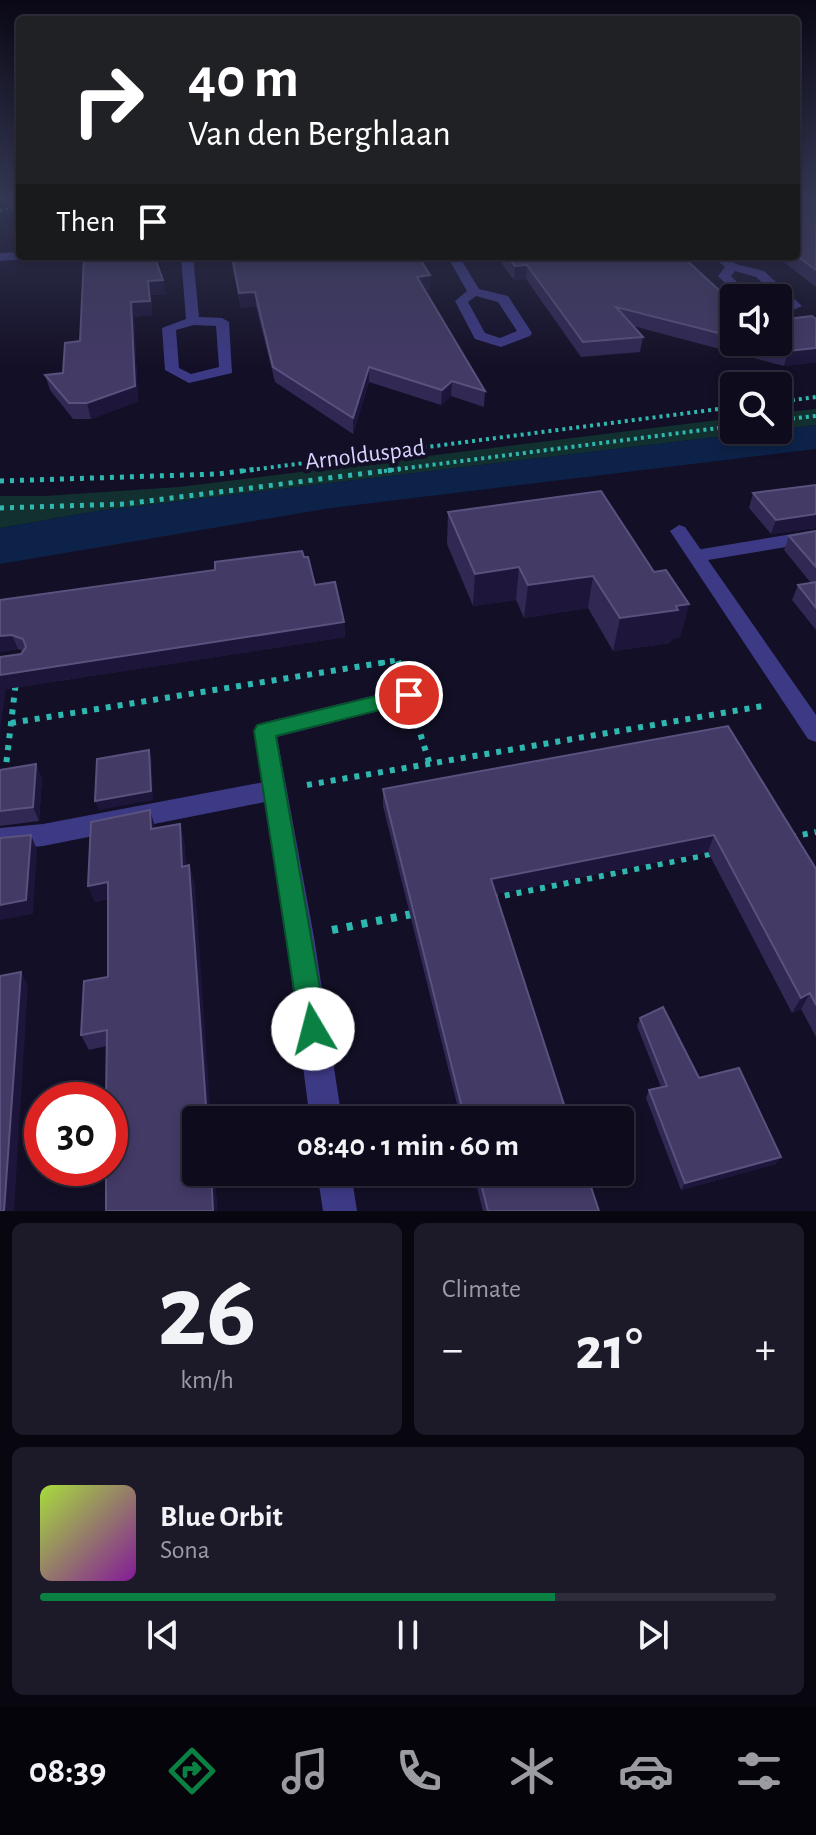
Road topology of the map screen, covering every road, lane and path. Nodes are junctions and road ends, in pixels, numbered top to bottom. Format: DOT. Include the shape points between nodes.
graph roads {
  1 [pos="187,260"];
  2 [pos="455,260"];
  3 [pos="723,260"];
  4 [pos="732,267"];
  5 [pos="732,284"];
  6 [pos="771,284"];
  7 [pos="474,292"];
  8 [pos="193,321"];
  9 [pos="816,397"];
  10 [pos="792,400"];
  11 [pos="720,409"];
  12 [pos="816,416"];
  13 [pos="792,419"];
  14 [pos="720,428"];
  15 [pos="0,481"];
  16 [pos="0,508"];
  17 [pos="679,531"];
  18 [pos="816,536"];
  19 [pos="696,556"];
  20 [pos="17,676"];
  21 [pos="409,695"];
  22 [pos="793,700"];
  23 [pos="11,723"];
  24 [pos="816,733"];
  25 [pos="430,765"];
  26 [pos="5,779"];
  27 [pos="275,790"];
  28 [pos="816,832"];
  29 [pos="785,838"];
  30 [pos="0,839"];
  31 [pos="722,851"];
  32 [pos="488,899"];
  33 [pos="425,912"];
  34 [pos="300,937"];
  35 [pos="324,1106"];
  36 [pos="336,1186"];
  37 [pos="340,1211"];
  1 -- 8 [label="street"];
  2 -- 7 [label="street"];
  3 -- 4 [label="street"];
  4 -- 5 [label="street" via="724,276"];
  4 -- 6 [label="street" via="760,274"];
  7 -- 7 [label="street" via="503,299 525,333 501,343 480,336 461,301"];
  8 -- 8 [label="street" via="222,322 227,370 189,379 172,370 169,328"];
  9 -- 10 [label="path"];
  11 -- 15 [label="path, Arnolduspad" via="217,474"];
  12 -- 13 [label="path"];
  14 -- 16 [label="path, Arnolduspad" via="124,504"];
  17 -- 19 [label="street"];
  18 -- 19 [label="street"];
  19 -- 22 [label="street"];
  20 -- 23 [label="path"];
  21 -- 23 [label="path" via="398,660"];
  21 -- 25 [label="path"];
  21 -- 27 [label="street" via="265,731"];
  22 -- 24 [label="street"];
  22 -- 25 [label="path"];
  23 -- 26 [label="path"];
  25 -- 27 [label="path"];
  27 -- 30 [label="street"];
  27 -- 34 [label="street"];
  28 -- 29 [label="path"];
  31 -- 32 [label="path"];
  33 -- 34 [label="path"];
  34 -- 35 [label="street"];
  36 -- 37 [label="street"];
}
